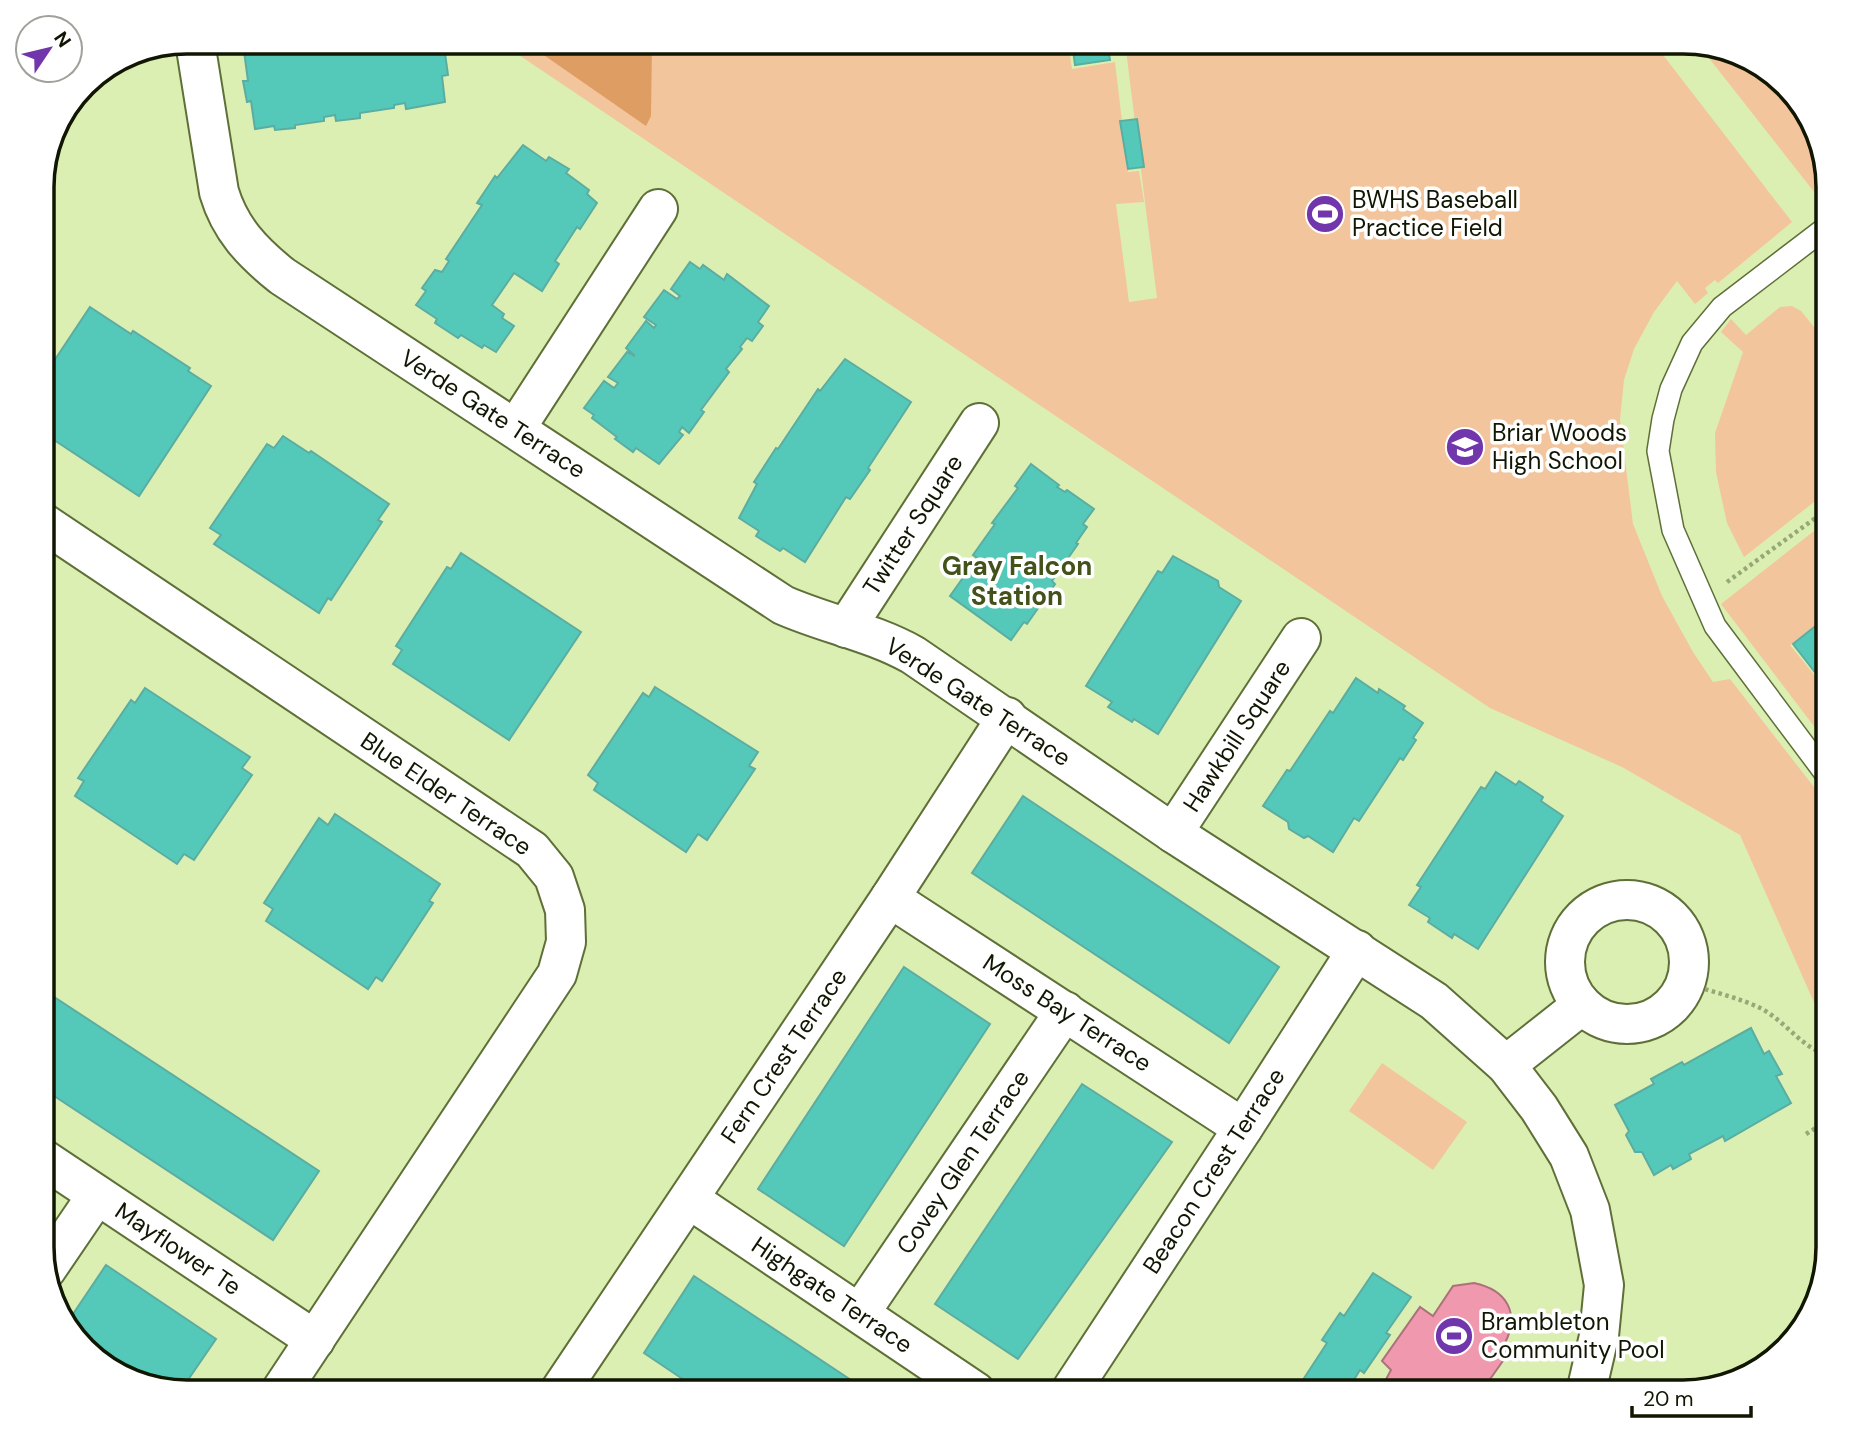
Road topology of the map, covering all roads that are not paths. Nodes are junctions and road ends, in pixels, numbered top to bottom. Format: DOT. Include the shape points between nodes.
graph roads {
  1 [pos="197,54"];
  2 [pos="658,209"];
  3 [pos="1816,235"];
  4 [pos="979,423"];
  5 [pos="516,428"];
  6 [pos="55,531"];
  7 [pos="846,628"];
  8 [pos="1301,638"];
  9 [pos="1007,717"];
  10 [pos="1816,761"];
  11 [pos="1173,833"];
  12 [pos="890,898"];
  13 [pos="1357,950"];
  14 [pos="1582,1005"];
  15 [pos="1065,1011"];
  16 [pos="1506,1065"];
  17 [pos="1243,1128"];
  18 [pos="55,1167"];
  19 [pos="97,1195"];
  20 [pos="689,1199"];
  21 [pos="55,1257"];
  22 [pos="860,1313"];
  23 [pos="314,1340"];
  24 [pos="287,1380"];
  25 [pos="574,1380"];
  26 [pos="958,1380"];
  27 [pos="1078,1380"];
  28 [pos="1589,1380"];
  1 -- 5 [label="street, Verde Gate Terrace" via="219,192 225,212 254,254"];
  2 -- 5 [label="street"];
  3 -- 10 [label="lane" via="1722,307 1692,343 1671,389 1658,451 1673,530 1715,626"];
  4 -- 7 [label="street, Twitter Square"];
  5 -- 7 [label="street, Verde Gate Terrace" via="783,605"];
  6 -- 23 [label="street, Blue Elder Terrace" via="532,850 554,877 565,910 566,942 557,974"];
  7 -- 9 [label="street, Verde Gate Terrace" via="877,636 913,655"];
  8 -- 11 [label="street, Hawkbill Square"];
  9 -- 11 [label="street, Verde Gate Terrace"];
  9 -- 12 [label="street, Fern Crest Terrace"];
  11 -- 13 [label="street, Verde Gate Terrace"];
  12 -- 15 [label="street, Moss Bay Terrace"];
  12 -- 20 [label="street, Fern Crest Terrace"];
  13 -- 16 [label="street, Verde Gate Terrace" via="1434,1002"];
  13 -- 17 [label="street, Beacon Crest Terrace"];
  14 -- 14 [label="street" via="1570,988 1565,949 1586,915 1602,904 1642,901 1675,923 1686,942 1689,962 1675,1002 1640,1023 1618,1024"];
  14 -- 16 [label="street"];
  15 -- 17 [label="street, Moss Bay Terrace"];
  15 -- 22 [label="street, Covey Glen Terrace"];
  16 -- 28 [label="street, Verde Gate Terrace" via="1569,1156 1590,1210 1604,1285"];
  17 -- 27 [label="street, Beacon Crest Terrace"];
  18 -- 19 [label="street, Mayflower Te"];
  19 -- 21 [label="street"];
  19 -- 23 [label="street, Mayflower Te"];
  20 -- 22 [label="street, Highgate Terrace"];
  20 -- 25 [label="street, Fern Crest Terrace"];
  22 -- 26 [label="street, Highgate Terrace"];
  23 -- 24 [label="street, Blue Elder Terrace"];
}
